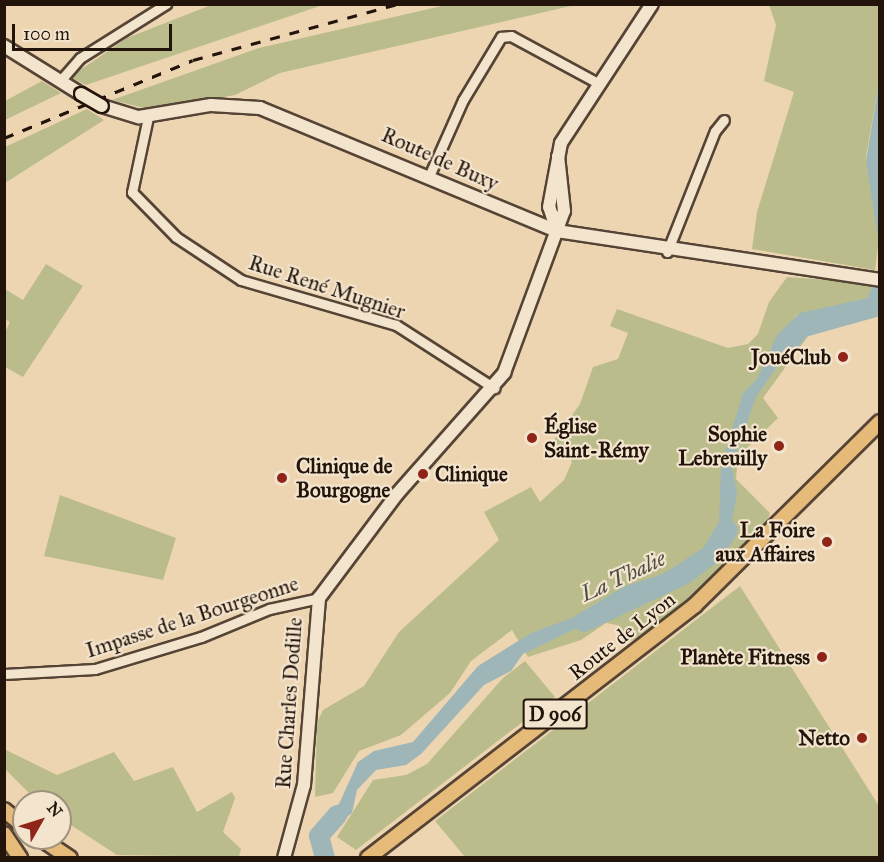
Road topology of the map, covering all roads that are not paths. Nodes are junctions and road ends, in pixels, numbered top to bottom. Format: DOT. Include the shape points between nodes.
graph roads {
  1 [pos="166,4"];
  2 [pos="652,4"];
  3 [pos="4,46"];
  4 [pos="60,81"];
  5 [pos="598,83"];
  6 [pos="148,117"];
  7 [pos="724,120"];
  8 [pos="430,174"];
  9 [pos="557,231"];
  10 [pos="667,252"];
  11 [pos="879,280"];
  12 [pos="494,388"];
  13 [pos="879,422"];
  14 [pos="319,598"];
  15 [pos="4,674"];
  16 [pos="4,834"];
  17 [pos="285,857"];
  18 [pos="20,858"];
  19 [pos="368,858"];
  1 -- 4 [label="street" via="80,58"];
  2 -- 5 [label="main road"];
  3 -- 4 [label="main road, Route de Buxy"];
  4 -- 6 [label="main road, Route de Buxy, bridge" via="102,106"];
  5 -- 8 [label="street" via="511,36 501,37 463,100"];
  5 -- 9 [label="main road" via="572,121 558,156 549,207"];
  6 -- 8 [label="main road, Route de Buxy" via="212,105 260,108"];
  6 -- 12 [label="street, Rue René Mugnier" via="132,192 176,237 248,282 396,325"];
  7 -- 10 [label="street" via="715,131"];
  8 -- 9 [label="main road, Route de Buxy"];
  9 -- 10 [label="main road, Route de Buxy"];
  9 -- 12 [label="main road, Rue Charles Dodille" via="514,350"];
  10 -- 11 [label="main road, Route de Buxy"];
  12 -- 14 [label="main road, Rue Charles Dodille" via="397,494"];
  13 -- 19 [label="main road, Route de Lyon / D 906" via="695,605"];
  14 -- 15 [label="street, Impasse de la Bourgeonne" via="269,609 201,637 95,669 52,675"];
  14 -- 17 [label="main road, Rue Charles Dodille" via="304,785"];
  16 -- 18 [label="main road"];
}
